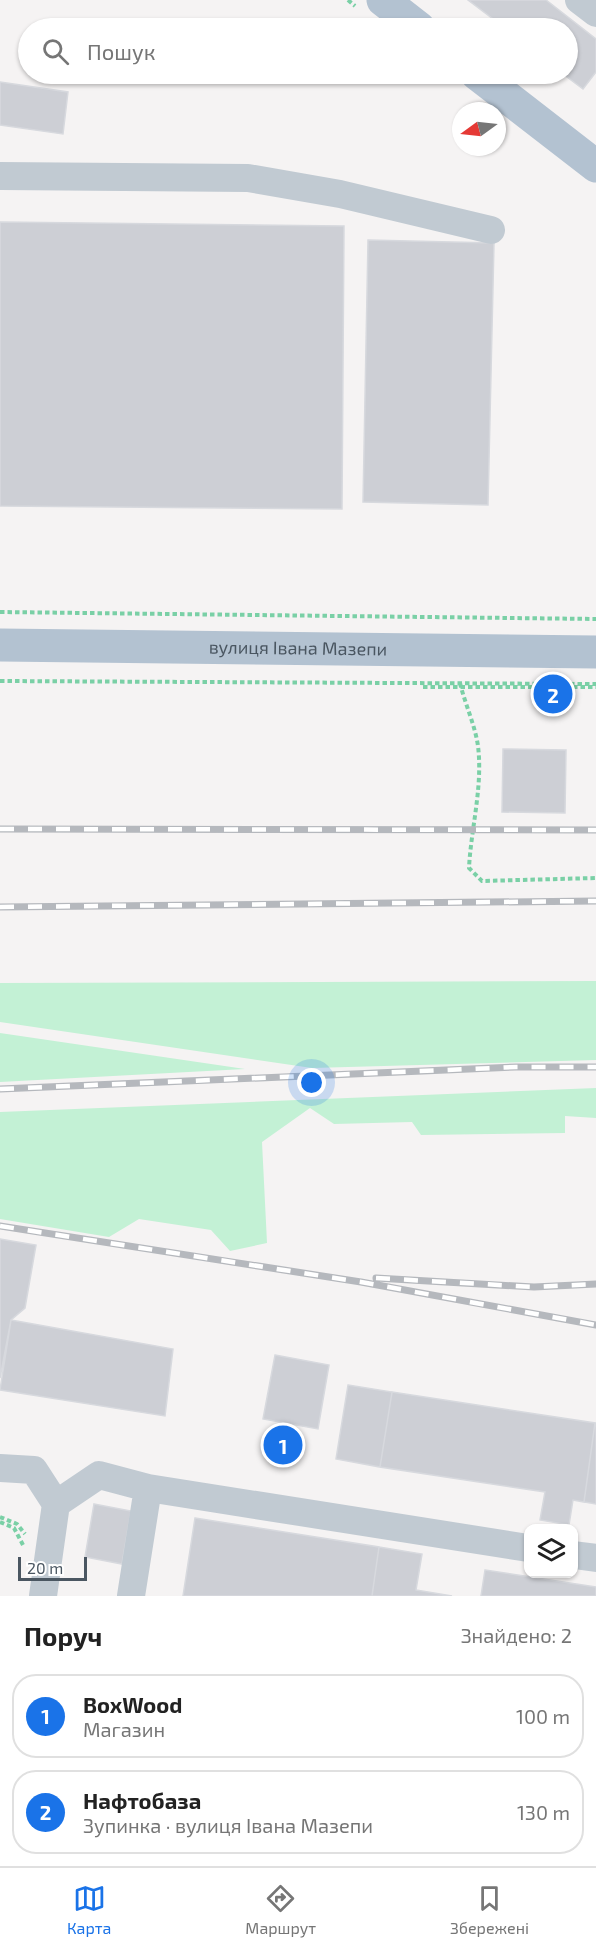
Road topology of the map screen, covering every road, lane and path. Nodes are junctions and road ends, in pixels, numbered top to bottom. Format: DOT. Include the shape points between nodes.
graph roads {
  1 [pos="383,0"];
  2 [pos="579,0"];
  3 [pos="596,13"];
  4 [pos="406,18"];
  5 [pos="491,84"];
  6 [pos="592,154"];
  7 [pos="0,176"];
  8 [pos="491,230"];
  9 [pos="0,612"];
  10 [pos="596,619"];
  11 [pos="0,645"];
  12 [pos="596,651"];
  13 [pos="0,681"];
  14 [pos="460,685"];
  15 [pos="596,686"];
  16 [pos="423,687"];
  17 [pos="596,878"];
  18 [pos="0,1468"];
  19 [pos="148,1488"];
  20 [pos="56,1504"];
  21 [pos="0,1522"];
  22 [pos="524,1547"];
  23 [pos="25,1551"];
  24 [pos="578,1556"];
  25 [pos="596,1558"];
  26 [pos="43,1596"];
  27 [pos="131,1596"];
  1 -- 4 [label="main road"];
  2 -- 3 [label="street"];
  5 -- 6 [label="main road"];
  7 -- 8 [label="street" via="248,178 340,194"];
  9 -- 10 [label="path"];
  11 -- 12 [label="main road, вулиця Івана Мазепи"];
  13 -- 14 [label="path"];
  14 -- 15 [label="path"];
  14 -- 16 [label="path"];
  14 -- 17 [label="path" via="478,746 469,868 482,881"];
  18 -- 20 [label="street" via="34,1470"];
  19 -- 20 [label="street" via="99,1475"];
  19 -- 22 [label="street"];
  19 -- 27 [label="street"];
  20 -- 26 [label="street"];
  21 -- 23 [label="path" via="14,1528"];
  24 -- 25 [label="street"];
}
